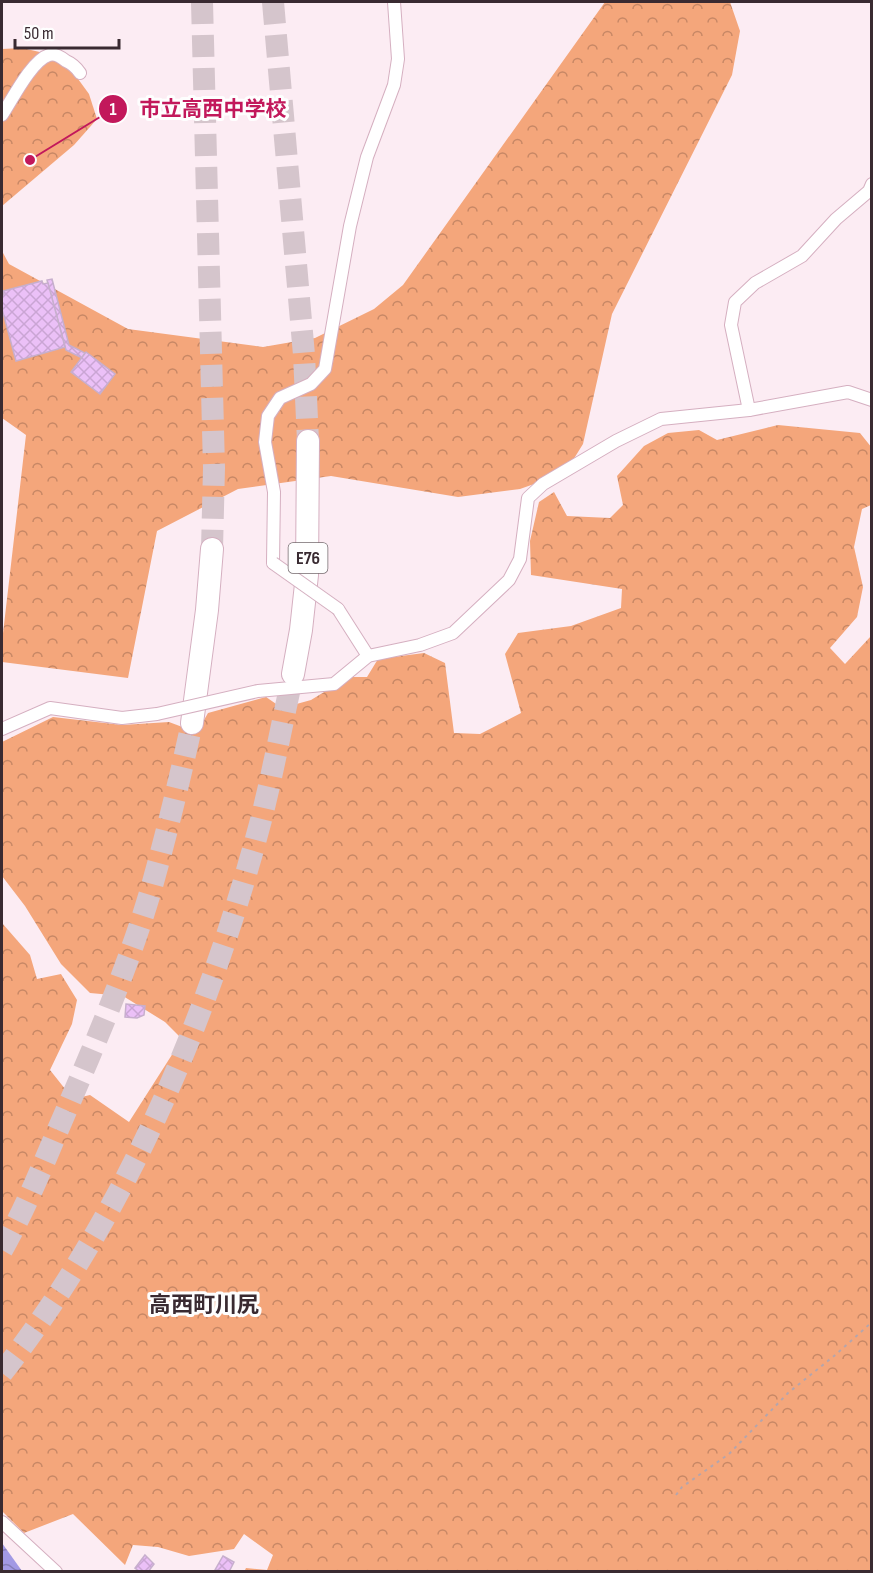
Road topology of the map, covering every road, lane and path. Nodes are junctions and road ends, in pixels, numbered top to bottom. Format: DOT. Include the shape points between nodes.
graph roads {
  1 [pos="394,2"];
  2 [pos="80,73"];
  3 [pos="2,115"];
  4 [pos="872,184"];
  5 [pos="872,400"];
  6 [pos="749,410"];
  7 [pos="308,441"];
  8 [pos="212,549"];
  9 [pos="369,656"];
  10 [pos="293,674"];
  11 [pos="192,723"];
  12 [pos="2,729"];
  13 [pos="872,1322"];
  14 [pos="676,1495"];
  15 [pos="2,1522"];
  16 [pos="56,1572"];
  1 -- 9 [label="street, bridge" via="398,59 394,85 367,158 353,215 325,369 311,384 280,398 268,416 265,442 274,492 273,563 338,609"];
  2 -- 3 [label="street" via="75,65 58,56 51,54 41,59 17,88"];
  4 -- 6 [label="street" via="802,256 755,283 735,302 731,325"];
  5 -- 6 [label="street" via="848,392"];
  6 -- 9 [label="street" via="661,419 543,484 528,498 520,559 509,580 453,633"];
  7 -- 10 [label="highway, E76" via="307,575"];
  8 -- 11 [label="highway"];
  9 -- 12 [label="street, bridge" via="334,684 258,691 122,718 50,708"];
  13 -- 14 [label="path" via="788,1393 729,1454"];
  15 -- 16 [label="street"];
}
